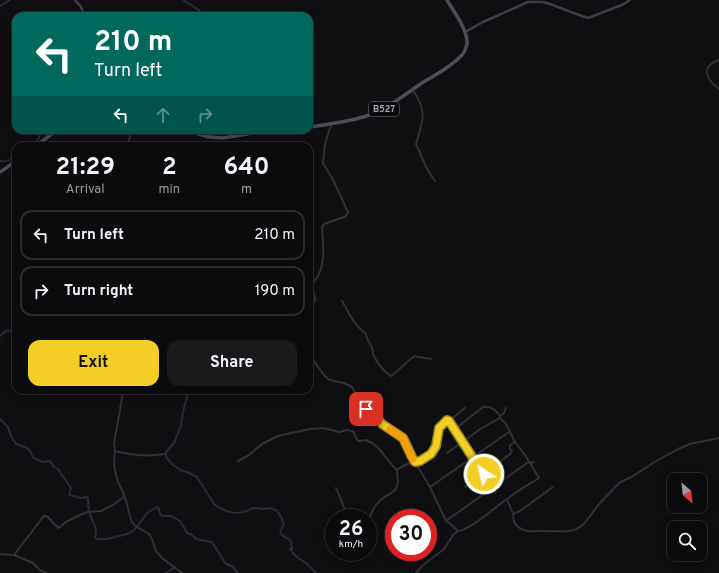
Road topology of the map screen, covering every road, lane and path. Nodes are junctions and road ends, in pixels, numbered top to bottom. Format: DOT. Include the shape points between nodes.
graph roads {
  1 [pos="75,0"];
  2 [pos="447,0"];
  3 [pos="630,0"];
  4 [pos="83,12"];
  5 [pos="465,32"];
  6 [pos="719,60"];
  7 [pos="719,89"];
  8 [pos="412,90"];
  9 [pos="331,124"];
  10 [pos="313,126"];
  11 [pos="52,134"];
  12 [pos="199,134"];
  13 [pos="245,134"];
  14 [pos="41,142"];
  15 [pos="12,164"];
  16 [pos="0,172"];
  17 [pos="435,181"];
  18 [pos="313,284"];
  19 [pos="313,289"];
  20 [pos="342,301"];
  21 [pos="313,305"];
  22 [pos="431,359"];
  23 [pos="313,360"];
  24 [pos="122,394"];
  25 [pos="465,408"];
  26 [pos="506,408"];
  27 [pos="500,417"];
  28 [pos="449,421"];
  29 [pos="455,429"];
  30 [pos="509,432"];
  31 [pos="719,438"];
  32 [pos="515,442"];
  33 [pos="463,443"];
  34 [pos="115,451"];
  35 [pos="447,453"];
  36 [pos="164,454"];
  37 [pos="473,458"];
  38 [pos="238,461"];
  39 [pos="415,462"];
  40 [pos="529,462"];
  41 [pos="534,462"];
  42 [pos="397,470"];
  43 [pos="484,474"];
  44 [pos="465,487"];
  45 [pos="553,487"];
  46 [pos="336,488"];
  47 [pos="430,488"];
  48 [pos="492,488"];
  49 [pos="496,494"];
  50 [pos="125,496"];
  51 [pos="507,499"];
  52 [pos="344,509"];
  53 [pos="374,509"];
  54 [pos="513,514"];
  55 [pos="446,521"];
  56 [pos="458,531"];
  57 [pos="0,554"];
  58 [pos="14,555"];
  59 [pos="175,567"];
  60 [pos="46,573"];
  61 [pos="166,573"];
  62 [pos="182,573"];
  63 [pos="416,573"];
  1 -- 4 [label="street"];
  2 -- 5 [label="main road, B527"];
  3 -- 5 [label="street" via="588,18 550,4 528,2"];
  5 -- 8 [label="main road, B527" via="466,48 462,55"];
  6 -- 7 [label="street" via="708,67 707,72 712,83"];
  8 -- 9 [label="main road, B527" via="373,114"];
  8 -- 17 [label="street" via="421,104 423,117 416,144"];
  9 -- 10 [label="main road, B527"];
  9 -- 18 [label="street" via="323,162 348,212 346,216 322,227 324,259"];
  11 -- 14 [label="main road"];
  12 -- 13 [label="main road" via="220,138"];
  15 -- 16 [label="main road"];
  19 -- 21 [label="street"];
  20 -- 22 [label="street" via="350,316 366,334 366,339 382,369 391,376 415,356"];
  23 -- 39 [label="street" via="327,378 352,387 366,409 403,438"];
  24 -- 34 [label="street" via="114,443"];
  25 -- 28 [label="street"];
  26 -- 27 [label="street"];
  27 -- 29 [label="street" via="492,408 483,407"];
  27 -- 30 [label="street"];
  27 -- 33 [label="street"];
  28 -- 29 [label="street"];
  28 -- 39 [label="street" via="439,428 436,446 431,454"];
  29 -- 33 [label="street"];
  30 -- 32 [label="street"];
  30 -- 37 [label="street"];
  31 -- 54 [label="street" via="678,449 619,482 580,528 569,532 526,531 514,523"];
  32 -- 40 [label="street"];
  32 -- 43 [label="street" via="510,445 512,452"];
  33 -- 35 [label="street"];
  33 -- 37 [label="street"];
  34 -- 36 [label="street" via="146,456"];
  34 -- 50 [label="street" via="115,471"];
  37 -- 43 [label="street"];
  37 -- 47 [label="street"];
  38 -- 42 [label="street" via="278,436 324,428 354,432 358,441 366,440 374,444"];
  39 -- 42 [label="street"];
  39 -- 47 [label="street"];
  40 -- 41 [label="street"];
  40 -- 48 [label="street"];
  40 -- 51 [label="street" via="538,478"];
  42 -- 53 [label="street" via="397,487 382,498"];
  43 -- 44 [label="street"];
  43 -- 48 [label="street"];
  45 -- 54 [label="street"];
  46 -- 52 [label="street"];
  47 -- 55 [label="street"];
  48 -- 49 [label="street"];
  48 -- 55 [label="street"];
  50 -- 58 [label="street" via="101,511 82,514 58,528 48,517 43,517"];
  50 -- 59 [label="street" via="135,526 149,534 158,555"];
  51 -- 54 [label="street"];
  51 -- 56 [label="street" via="474,524"];
  55 -- 56 [label="street"];
  56 -- 63 [label="street" via="444,549"];
  57 -- 58 [label="street"];
  58 -- 60 [label="street" via="33,563"];
  59 -- 61 [label="street"];
  59 -- 62 [label="street"];
}
